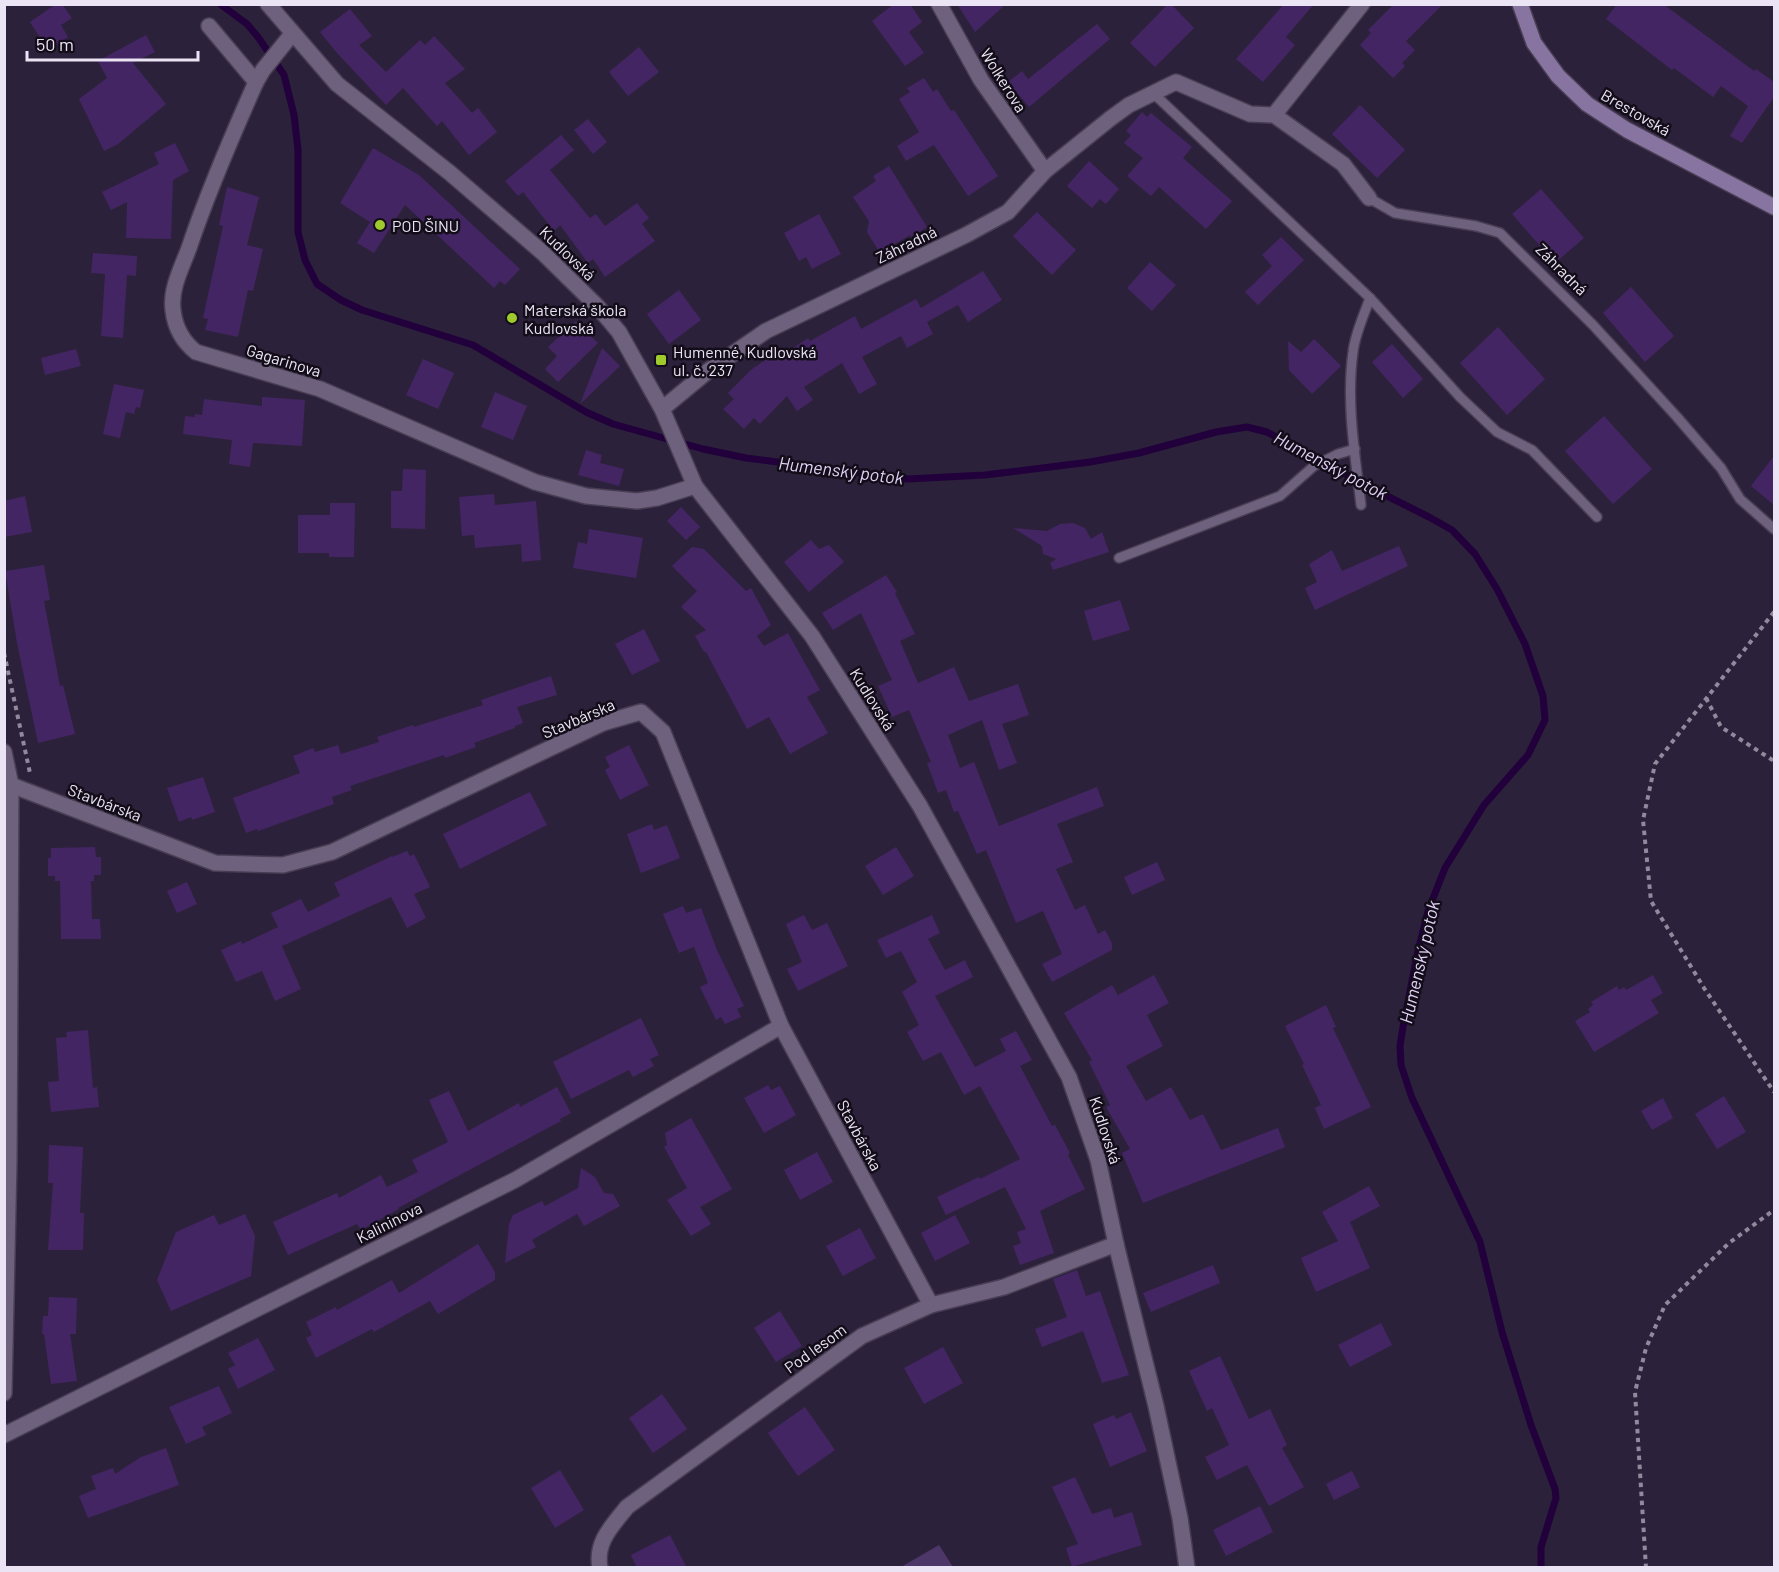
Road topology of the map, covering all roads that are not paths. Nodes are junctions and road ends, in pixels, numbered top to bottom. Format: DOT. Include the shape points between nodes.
graph roads {
  1 [pos="268,4"];
  2 [pos="939,4"];
  3 [pos="1362,4"];
  4 [pos="1520,4"];
  5 [pos="209,26"];
  6 [pos="287,40"];
  7 [pos="260,76"];
  8 [pos="1153,93"];
  9 [pos="1274,115"];
  10 [pos="1045,171"];
  11 [pos="1369,198"];
  12 [pos="1774,207"];
  13 [pos="1370,298"];
  14 [pos="662,409"];
  15 [pos="1354,449"];
  16 [pos="695,486"];
  17 [pos="1360,501"];
  18 [pos="1597,517"];
  19 [pos="1774,529"];
  20 [pos="1119,558"];
  21 [pos="4,752"];
  22 [pos="11,785"];
  23 [pos="781,1026"];
  24 [pos="7,1159"];
  25 [pos="1116,1244"];
  26 [pos="931,1305"];
  27 [pos="4,1393"];
  28 [pos="4,1435"];
  29 [pos="600,1568"];
  30 [pos="1187,1568"];
  1 -- 6 [label="street, Kudlovská"];
  2 -- 10 [label="street, Wolkerova" via="981,80"];
  3 -- 9 [label="street"];
  4 -- 12 [label="street, Brestovská" via="1534,43 1558,76 1587,104 1627,130"];
  5 -- 7 [label="street"];
  6 -- 7 [label="street, Gagarinova"];
  6 -- 14 [label="street, Kudlovská" via="543,253 619,332"];
  7 -- 16 [label="street, Gagarinova" via="206,198 176,283 172,308 177,330 187,345 196,352 320,389 535,482 586,496 637,501"];
  8 -- 9 [label="street, Záhradná" via="1176,82 1250,114"];
  8 -- 10 [label="street, Záhradná" via="1129,105"];
  8 -- 13 [label="lane"];
  9 -- 11 [label="street, Záhradná" via="1343,164"];
  10 -- 14 [label="street, Záhradná" via="1008,212 766,331"];
  11 -- 19 [label="lane, Záhradná" via="1395,213 1500,233 1593,325 1721,468 1740,498"];
  13 -- 15 [label="lane" via="1353,350"];
  13 -- 18 [label="lane" via="1460,397 1497,432 1532,450"];
  14 -- 16 [label="street, Kudlovská"];
  15 -- 17 [label="lane"];
  15 -- 20 [label="lane" via="1314,466 1280,496"];
  16 -- 25 [label="street, Kudlovská" via="812,636 920,806 1069,1077 1098,1160"];
  21 -- 22 [label="street"];
  22 -- 23 [label="street, Stavbárska" via="215,863 283,865 332,852 603,723 641,712 663,732"];
  22 -- 24 [label="street"];
  23 -- 26 [label="street, Stavbárska"];
  23 -- 28 [label="street, Kalininova" via="515,1180"];
  24 -- 27 [label="street"];
  25 -- 26 [label="street, Pod lesom" via="1004,1287"];
  25 -- 30 [label="street, Kudlovská" via="1161,1428"];
  26 -- 29 [label="street, Pod lesom" via="862,1336 627,1508 604,1534 598,1557"];
}
